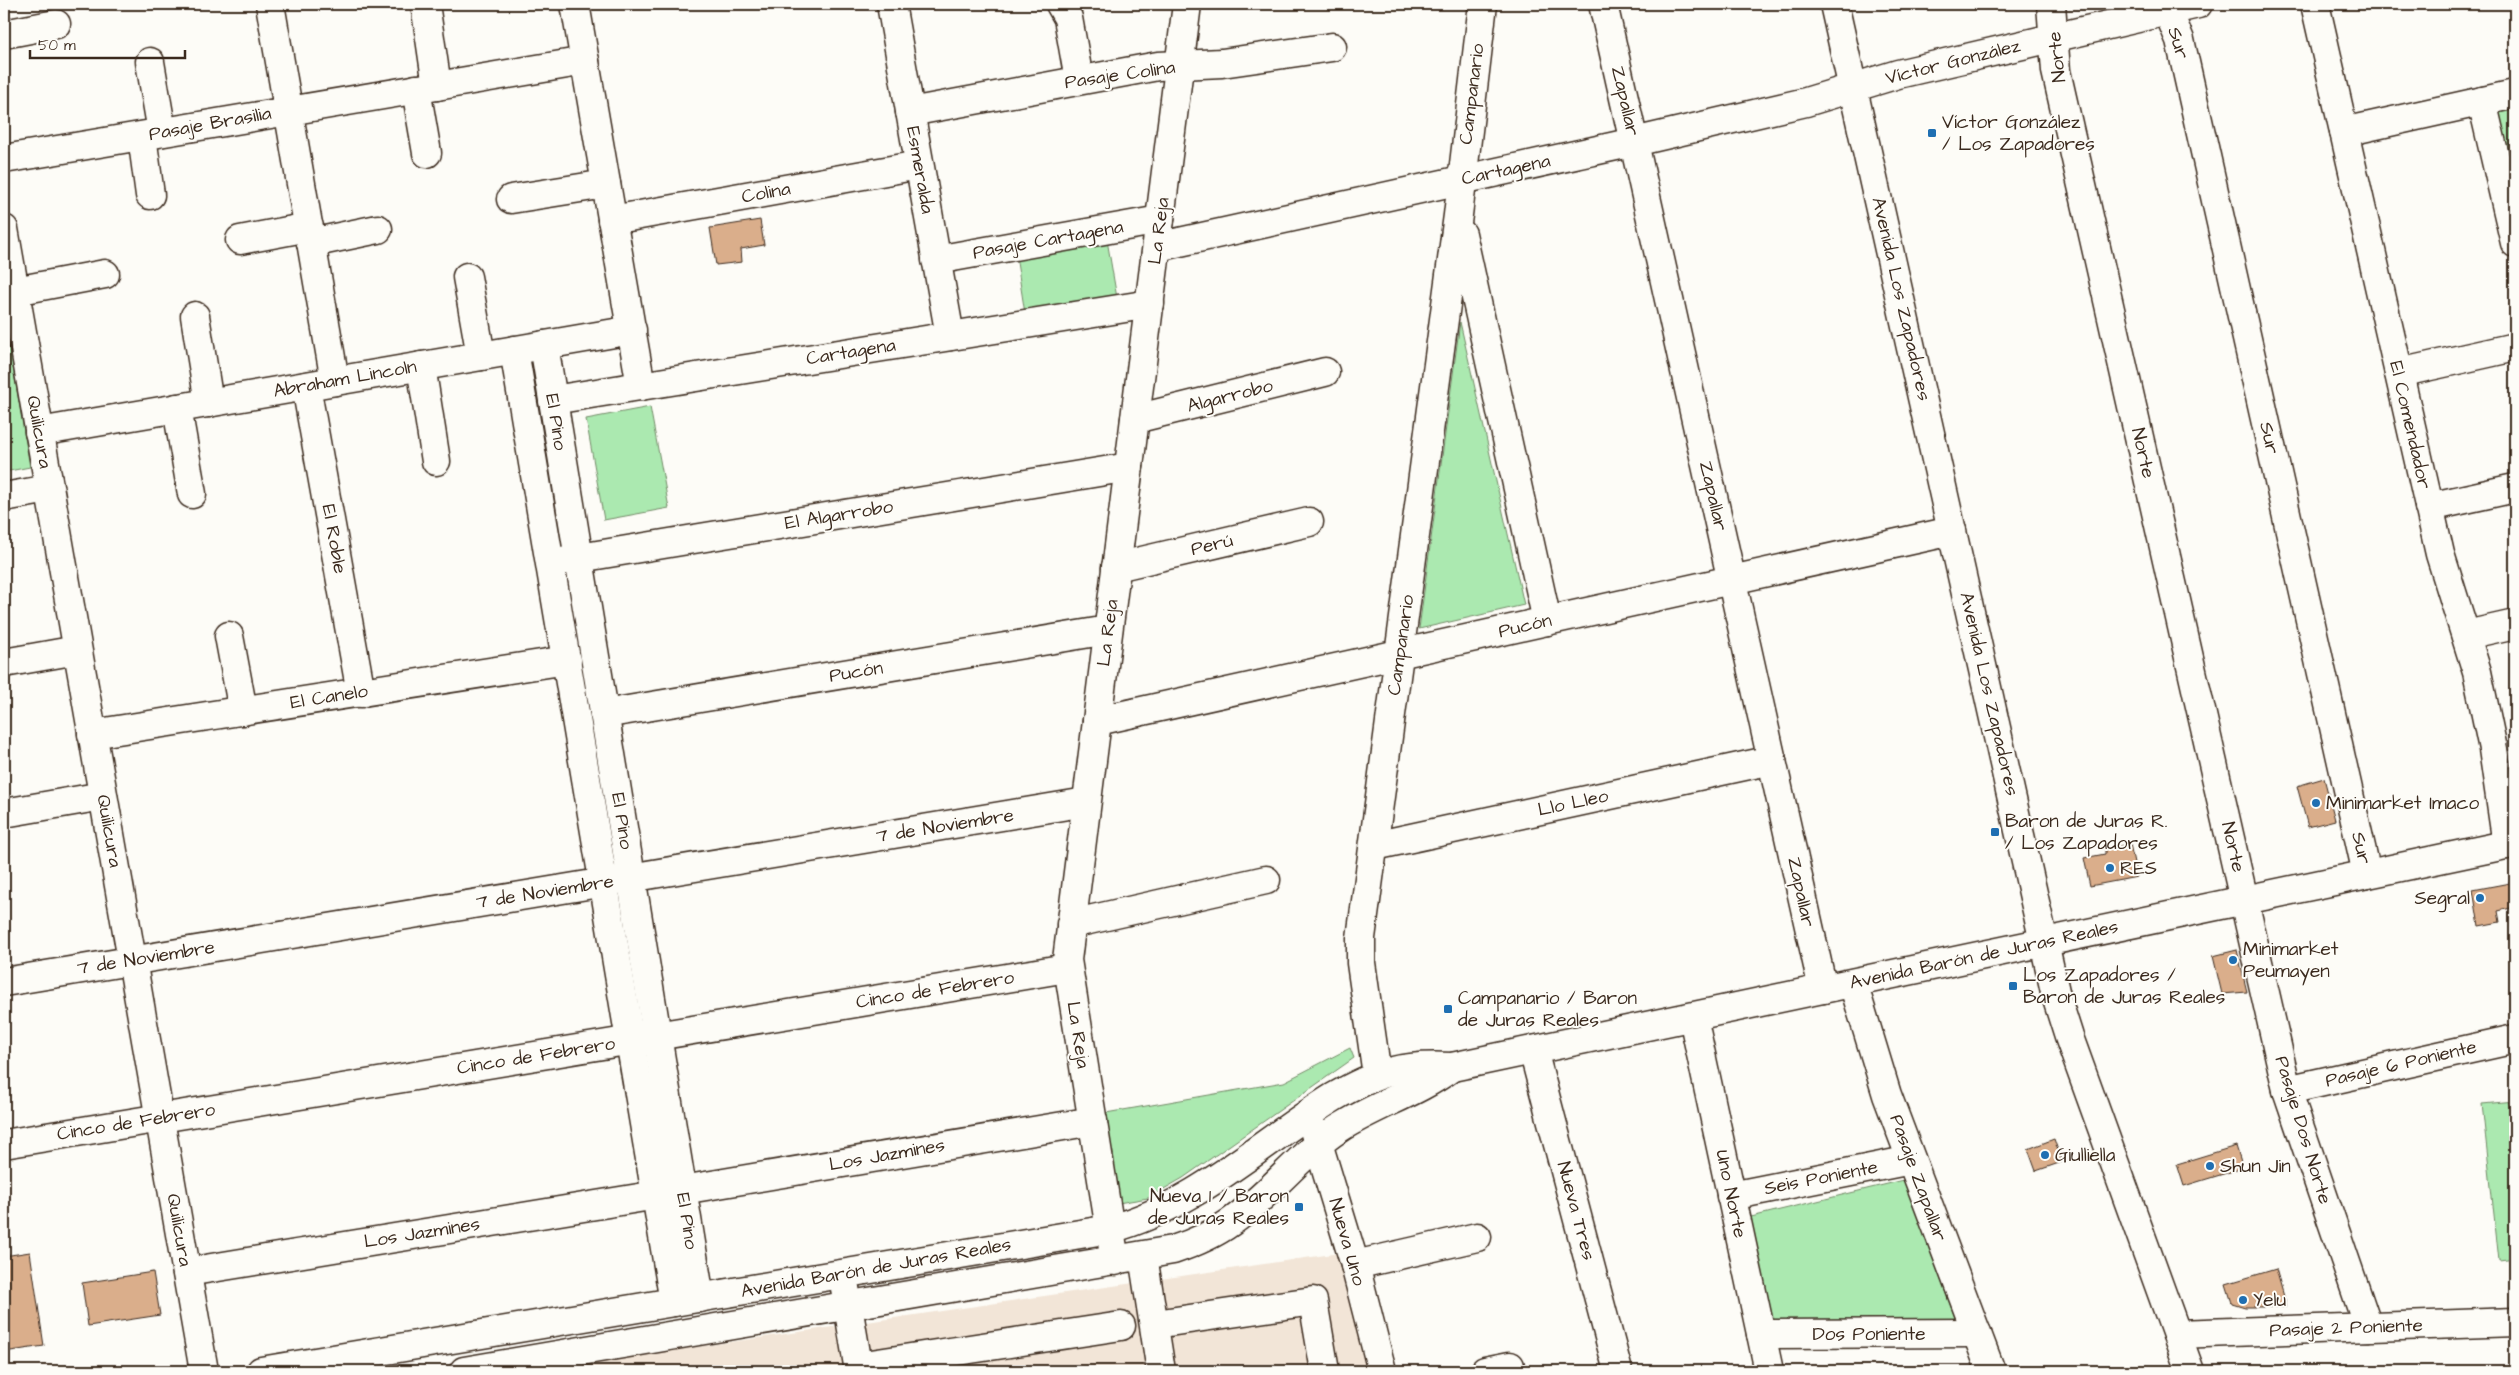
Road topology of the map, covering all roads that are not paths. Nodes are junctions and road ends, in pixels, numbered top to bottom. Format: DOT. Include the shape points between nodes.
graph roads {
  1 [pos="270,4"];
  2 [pos="425,4"];
  3 [pos="575,4"];
  4 [pos="891,4"];
  5 [pos="1060,4"];
  6 [pos="1188,4"];
  7 [pos="1483,4"];
  8 [pos="1603,4"];
  9 [pos="1834,4"];
  10 [pos="2051,4"];
  11 [pos="2198,4"];
  12 [pos="2315,4"];
  13 [pos="2166,7"];
  14 [pos="56,24"];
  15 [pos="4,34"];
  16 [pos="2054,37"];
  17 [pos="1332,47"];
  18 [pos="585,61"];
  19 [pos="150,62"];
  20 [pos="1180,66"];
  21 [pos="1079,80"];
  22 [pos="427,87"];
  23 [pos="1854,87"];
  24 [pos="2515,94"];
  25 [pos="2482,101"];
  26 [pos="289,111"];
  27 [pos="910,112"];
  28 [pos="2344,132"];
  29 [pos="152,134"];
  30 [pos="1634,142"];
  31 [pos="427,153"];
  32 [pos="2505,157"];
  33 [pos="4,159"];
  34 [pos="919,165"];
  35 [pos="1461,180"];
  36 [pos="606,184"];
  37 [pos="150,195"];
  38 [pos="511,199"];
  39 [pos="1458,215"];
  40 [pos="612,220"];
  41 [pos="4,229"];
  42 [pos="378,229"];
  43 [pos="1158,233"];
  44 [pos="310,235"];
  45 [pos="240,240"];
  46 [pos="2515,243"];
  47 [pos="936,260"];
  48 [pos="105,274"];
  49 [pos="467,276"];
  50 [pos="15,292"];
  51 [pos="1150,304"];
  52 [pos="195,316"];
  53 [pos="12,320"];
  54 [pos="632,330"];
  55 [pos="950,336"];
  56 [pos="544,345"];
  57 [pos="2515,347"];
  58 [pos="514,350"];
  59 [pos="481,356"];
  60 [pos="421,366"];
  61 [pos="1325,372"];
  62 [pos="2399,373"];
  63 [pos="335,381"];
  64 [pos="306,386"];
  65 [pos="641,386"];
  66 [pos="553,400"];
  67 [pos="209,402"];
  68 [pos="177,408"];
  69 [pos="1135,419"];
  70 [pos="39,432"];
  71 [pos="436,461"];
  72 [pos="1129,467"];
  73 [pos="2515,488"];
  74 [pos="49,489"];
  75 [pos="192,494"];
  76 [pos="4,497"];
  77 [pos="2429,508"];
  78 [pos="1309,522"];
  79 [pos="1952,531"];
  80 [pos="578,558"];
  81 [pos="550,562"];
  82 [pos="1116,568"];
  83 [pos="1732,580"];
  84 [pos="1547,621"];
  85 [pos="2515,624"];
  86 [pos="1108,630"];
  87 [pos="2466,635"];
  88 [pos="229,636"];
  89 [pos="78,650"];
  90 [pos="1400,654"];
  91 [pos="567,660"];
  92 [pos="4,663"];
  93 [pos="361,693"];
  94 [pos="243,711"];
  95 [pos="604,714"];
  96 [pos="1097,721"];
  97 [pos="92,734"];
  98 [pos="1772,760"];
  99 [pos="103,796"];
  100 [pos="1086,802"];
  101 [pos="4,813"];
  102 [pos="2511,844"];
  103 [pos="1374,846"];
  104 [pos="2367,874"];
  105 [pos="631,878"];
  106 [pos="1266,880"];
  107 [pos="604,882"];
  108 [pos="2245,900"];
  109 [pos="1071,924"];
  110 [pos="2044,943"];
  111 [pos="132,961"];
  112 [pos="1068,968"];
  113 [pos="4,982"];
  114 [pos="1853,983"];
  115 [pos="1823,989"];
  116 [pos="1693,1017"];
  117 [pos="644,1038"];
  118 [pos="2515,1039"];
  119 [pos="1533,1050"];
  120 [pos="1452,1068"];
  121 [pos="1377,1075"];
  122 [pos="2287,1090"];
  123 [pos="1309,1113"];
  124 [pos="160,1118"];
  125 [pos="1093,1121"];
  126 [pos="4,1144"];
  127 [pos="1318,1144"];
  128 [pos="1911,1160"];
  129 [pos="670,1192"];
  130 [pos="1731,1196"];
  131 [pos="1110,1228"];
  132 [pos="1477,1237"];
  133 [pos="1143,1256"];
  134 [pos="1115,1261"];
  135 [pos="1355,1265"];
  136 [pos="187,1272"];
  137 [pos="842,1274"];
  138 [pos="687,1300"];
  139 [pos="848,1306"];
  140 [pos="2515,1322"];
  141 [pos="1155,1324"];
  142 [pos="1121,1326"];
  143 [pos="2368,1327"];
  144 [pos="508,1330"];
  145 [pos="1977,1333"];
  146 [pos="1761,1334"];
  147 [pos="2177,1334"];
  148 [pos="515,1367"];
  149 [pos="859,1368"];
  150 [pos="204,1371"];
  151 [pos="261,1371"];
  152 [pos="464,1371"];
  153 [pos="1162,1371"];
  154 [pos="1325,1371"];
  155 [pos="1382,1371"];
  156 [pos="1618,1371"];
  157 [pos="1769,1371"];
  158 [pos="1991,1371"];
  159 [pos="2190,1371"];
  1 -- 26 [label="street"];
  2 -- 22 [label="street"];
  3 -- 18 [label="street"];
  4 -- 27 [label="street, Esmeralda"];
  5 -- 21 [label="street" via="1068,18"];
  6 -- 20 [label="street, La Reja"];
  7 -- 35 [label="street, Campanario"];
  8 -- 30 [label="street, Zapallar"];
  9 -- 23 [label="street, Avenida Los Zapadores"];
  10 -- 16 [label="street, Norte"];
  11 -- 13 [label="street, Víctor González"];
  12 -- 28 [label="street, El Comendador"];
  13 -- 16 [label="street, Víctor González"];
  13 -- 104 [label="street, Sur" via="2180,40"];
  14 -- 15 [label="street"];
  16 -- 23 [label="street, Víctor González"];
  16 -- 108 [label="street, Norte" via="2058,80"];
  17 -- 20 [label="street, Pasaje Colina"];
  18 -- 22 [label="street, Pasaje Brasilia"];
  18 -- 36 [label="street"];
  19 -- 29 [label="street"];
  20 -- 21 [label="street, Pasaje Colina" via="1158,66"];
  20 -- 43 [label="street, La Reja"];
  21 -- 27 [label="street, Pasaje Colina"];
  22 -- 26 [label="street, Pasaje Brasilia"];
  22 -- 31 [label="street"];
  23 -- 30 [label="street, Cartagena" via="1806,102"];
  23 -- 79 [label="street, Avenida Los Zapadores"];
  24 -- 25 [label="street"];
  25 -- 28 [label="street"];
  25 -- 32 [label="street"];
  26 -- 29 [label="street, Pasaje Brasilia"];
  26 -- 44 [label="street"];
  27 -- 34 [label="street, Esmeralda"];
  28 -- 62 [label="street, El Comendador"];
  29 -- 33 [label="street, Pasaje Brasilia"];
  29 -- 37 [label="street"];
  30 -- 35 [label="street, Cartagena"];
  30 -- 83 [label="street, Zapallar"];
  32 -- 46 [label="street"];
  34 -- 40 [label="street, Colina"];
  34 -- 47 [label="street, Esmeralda"];
  35 -- 39 [label="street, Campanario"];
  35 -- 43 [label="street, Cartagena"];
  36 -- 38 [label="street"];
  36 -- 40 [label="street"];
  39 -- 84 [label="street, Campanario"];
  39 -- 90 [label="street, Campanario"];
  40 -- 54 [label="street"];
  41 -- 50 [label="street, Quilicura"];
  42 -- 44 [label="street"];
  43 -- 47 [label="street, Pasaje Cartagena"];
  43 -- 51 [label="street, La Reja"];
  44 -- 45 [label="street"];
  44 -- 63 [label="street"];
  47 -- 55 [label="street, Esmeralda"];
  48 -- 50 [label="street"];
  49 -- 59 [label="street"];
  50 -- 53 [label="street, Quilicura"];
  51 -- 55 [label="street, Cartagena"];
  51 -- 69 [label="street, La Reja"];
  52 -- 67 [label="street"];
  53 -- 70 [label="street, Quilicura"];
  54 -- 56 [label="street, Abraham Lincoln"];
  54 -- 65 [label="street"];
  55 -- 65 [label="street, Cartagena"];
  56 -- 58 [label="street, Abraham Lincoln"];
  56 -- 66 [label="street, El Pino"];
  57 -- 62 [label="street"];
  58 -- 59 [label="street, Abraham Lincoln"];
  58 -- 81 [label="street, El Pino"];
  59 -- 60 [label="street, Abraham Lincoln"];
  60 -- 63 [label="street, Abraham Lincoln"];
  60 -- 71 [label="street"];
  61 -- 69 [label="street, Algarrobo"];
  62 -- 77 [label="street, El Comendador"];
  63 -- 64 [label="street, Abraham Lincoln"];
  64 -- 67 [label="street, Abraham Lincoln"];
  64 -- 93 [label="street, El Roble"];
  65 -- 66 [label="street, Cartagena"];
  66 -- 80 [label="street, El Pino"];
  67 -- 68 [label="street, Abraham Lincoln"];
  68 -- 70 [label="street, Abraham Lincoln"];
  68 -- 75 [label="street"];
  69 -- 72 [label="street, La Reja"];
  70 -- 74 [label="street, Quilicura"];
  72 -- 80 [label="street, El Algarrobo"];
  72 -- 82 [label="street, La Reja"];
  73 -- 77 [label="street"];
  74 -- 76 [label="street"];
  74 -- 89 [label="street, Quilicura"];
  77 -- 87 [label="street, El Comendador"];
  78 -- 82 [label="street, Perú"];
  79 -- 83 [label="street, Pucón"];
  79 -- 110 [label="street, Avenida Los Zapadores"];
  80 -- 81 [label="street, El Algarrobo"];
  80 -- 95 [label="street, El Pino"];
  81 -- 91 [label="street, El Pino"];
  82 -- 86 [label="street, La Reja"];
  83 -- 84 [label="street, Pucón"];
  83 -- 98 [label="street, Zapallar"];
  84 -- 90 [label="street, Pucón"];
  85 -- 87 [label="street"];
  86 -- 95 [label="street, Pucón"];
  86 -- 96 [label="street, La Reja"];
  87 -- 102 [label="street, El Comendador" via="2488,725"];
  88 -- 94 [label="street"];
  89 -- 92 [label="street"];
  89 -- 97 [label="street, Quilicura"];
  90 -- 96 [label="street, Pucón"];
  90 -- 103 [label="street, Campanario"];
  91 -- 93 [label="street, El Canelo"];
  91 -- 107 [label="street, El Pino"];
  93 -- 94 [label="street, El Canelo"];
  94 -- 97 [label="street, El Canelo"];
  95 -- 105 [label="street, El Pino"];
  96 -- 100 [label="street, La Reja"];
  97 -- 99 [label="street, Quilicura"];
  98 -- 103 [label="street, Llo Lleo"];
  98 -- 115 [label="street, Zapallar"];
  99 -- 101 [label="street"];
  99 -- 111 [label="street, Quilicura"];
  100 -- 105 [label="street, 7 de Noviembre"];
  100 -- 109 [label="street, La Reja"];
  102 -- 104 [label="street, Avenida Barón de Juras Reales"];
  103 -- 121 [label="street, Campanario" via="1360,950"];
  104 -- 108 [label="street, Avenida Barón de Juras Reales"];
  105 -- 107 [label="street, 7 de Noviembre"];
  105 -- 117 [label="street, El Pino"];
  106 -- 109 [label="street"];
  107 -- 111 [label="street, 7 de Noviembre"];
  107 -- 117 [label="street, El Pino"];
  108 -- 110 [label="street, Avenida Barón de Juras Reales"];
  108 -- 122 [label="street, Pasaje Dos Norte"];
  109 -- 112 [label="street, La Reja"];
  110 -- 114 [label="street, Avenida Barón de Juras Reales"];
  110 -- 147 [label="street, Avenida Los Zapadores" via="2069,1037"];
  111 -- 113 [label="street, 7 de Noviembre"];
  111 -- 124 [label="street, Quilicura"];
  112 -- 117 [label="street, Cinco de Febrero"];
  112 -- 125 [label="street, La Reja"];
  114 -- 115 [label="street, Avenida Barón de Juras Reales"];
  114 -- 128 [label="street, Pasaje Zapallar" via="1887,1095"];
  115 -- 116 [label="street, Avenida Barón de Juras Reales"];
  116 -- 119 [label="street, Avenida Barón de Juras Reales"];
  116 -- 130 [label="street, Uno Norte"];
  117 -- 124 [label="street, Cinco de Febrero"];
  117 -- 129 [label="street, El Pino"];
  118 -- 122 [label="street, Pasaje 6 Poniente"];
  119 -- 120 [label="street, Avenida Barón de Juras Reales"];
  119 -- 156 [label="street, Nueva Tres"];
  120 -- 121 [label="street, Avenida Barón de Juras Reales" via="1411,1066"];
  120 -- 127 [label="street, Avenida Barón de Juras Reales" via="1421,1088 1360,1116"];
  121 -- 123 [label="street, Avenida Barón de Juras Reales"];
  122 -- 143 [label="street, Pasaje Dos Norte"];
  123 -- 127 [label="street, Nueva Uno"];
  123 -- 131 [label="street, Avenida Barón de Juras Reales" via="1182,1200 1134,1222"];
  124 -- 126 [label="street, Cinco de Febrero"];
  124 -- 136 [label="street, Quilicura"];
  125 -- 129 [label="street, Los Jazmines"];
  125 -- 131 [label="street, La Reja"];
  127 -- 133 [label="street, Avenida Barón de Juras Reales" via="1231,1222 1203,1239"];
  127 -- 135 [label="street, Nueva Uno"];
  128 -- 130 [label="street, Seis Poniente"];
  128 -- 145 [label="street, Pasaje Zapallar"];
  129 -- 136 [label="street, Los Jazmines"];
  129 -- 138 [label="street, El Pino"];
  130 -- 146 [label="street, Uno Norte"];
  131 -- 134 [label="street, La Reja"];
  131 -- 137 [label="street, Avenida Barón de Juras Reales"];
  132 -- 135 [label="street"];
  133 -- 134 [label="street, Avenida Barón de Juras Reales"];
  133 -- 141 [label="street"];
  134 -- 139 [label="street, Avenida Barón de Juras Reales"];
  135 -- 155 [label="street, Nueva Uno"];
  136 -- 150 [label="street, Quilicura"];
  137 -- 138 [label="street, Avenida Barón de Juras Reales"];
  137 -- 139 [label="street"];
  138 -- 144 [label="street, Avenida Barón de Juras Reales"];
  139 -- 148 [label="street, Avenida Barón de Juras Reales"];
  139 -- 149 [label="street"];
  140 -- 143 [label="street, Pasaje 2 Poniente"];
  141 -- 153 [label="street"];
  141 -- 154 [label="street" via="1313,1301"];
  142 -- 149 [label="street"];
  143 -- 147 [label="street, Pasaje 2 Poniente"];
  144 -- 148 [label="street"];
  144 -- 151 [label="street, Avenida Barón de Juras Reales"];
  145 -- 146 [label="street, Dos Poniente"];
  145 -- 158 [label="street, Pasaje Zapallar"];
  146 -- 157 [label="street, Uno Norte"];
  147 -- 159 [label="street, Avenida Los Zapadores"];
  148 -- 152 [label="street, Avenida Barón de Juras Reales"];
}
